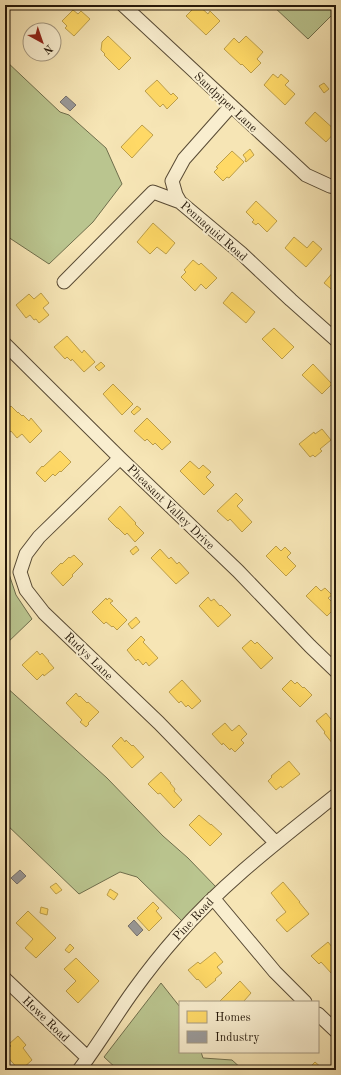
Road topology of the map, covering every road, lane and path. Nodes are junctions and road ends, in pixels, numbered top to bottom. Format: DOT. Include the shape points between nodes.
graph roads {
  1 [pos="123,5"];
  2 [pos="231,106"];
  3 [pos="336,187"];
  4 [pos="180,202"];
  5 [pos="64,282"];
  6 [pos="336,340"];
  7 [pos="5,344"];
  8 [pos="120,458"];
  9 [pos="336,671"];
  10 [pos="336,795"];
  11 [pos="276,843"];
  12 [pos="213,898"];
  13 [pos="5,979"];
  14 [pos="304,1001"];
  15 [pos="319,1015"];
  16 [pos="336,1031"];
  17 [pos="88,1058"];
  18 [pos="79,1070"];
  1 -- 2 [label="street, Sandpiper Lane"];
  2 -- 3 [label="street, Sandpiper Lane" via="306,175"];
  2 -- 4 [label="street, Pennaquid Road" via="184,159 172,181"];
  4 -- 5 [label="street" via="153,192"];
  4 -- 6 [label="street, Pennaquid Road"];
  7 -- 8 [label="street, Pheasant Valley Drive"];
  8 -- 9 [label="street, Pheasant Valley Drive" via="238,571"];
  8 -- 11 [label="street, Rudys Lane" via="39,537 26,554 20,572 26,590 44,613 159,723"];
  10 -- 11 [label="street, Pine Road"];
  11 -- 12 [label="street, Pine Road"];
  12 -- 14 [label="street" via="275,972"];
  12 -- 17 [label="street, Pine Road" via="177,936 134,990"];
  13 -- 17 [label="street, Howe Road"];
  15 -- 16 [label="street"];
  17 -- 18 [label="street, Pine Road"];
}
